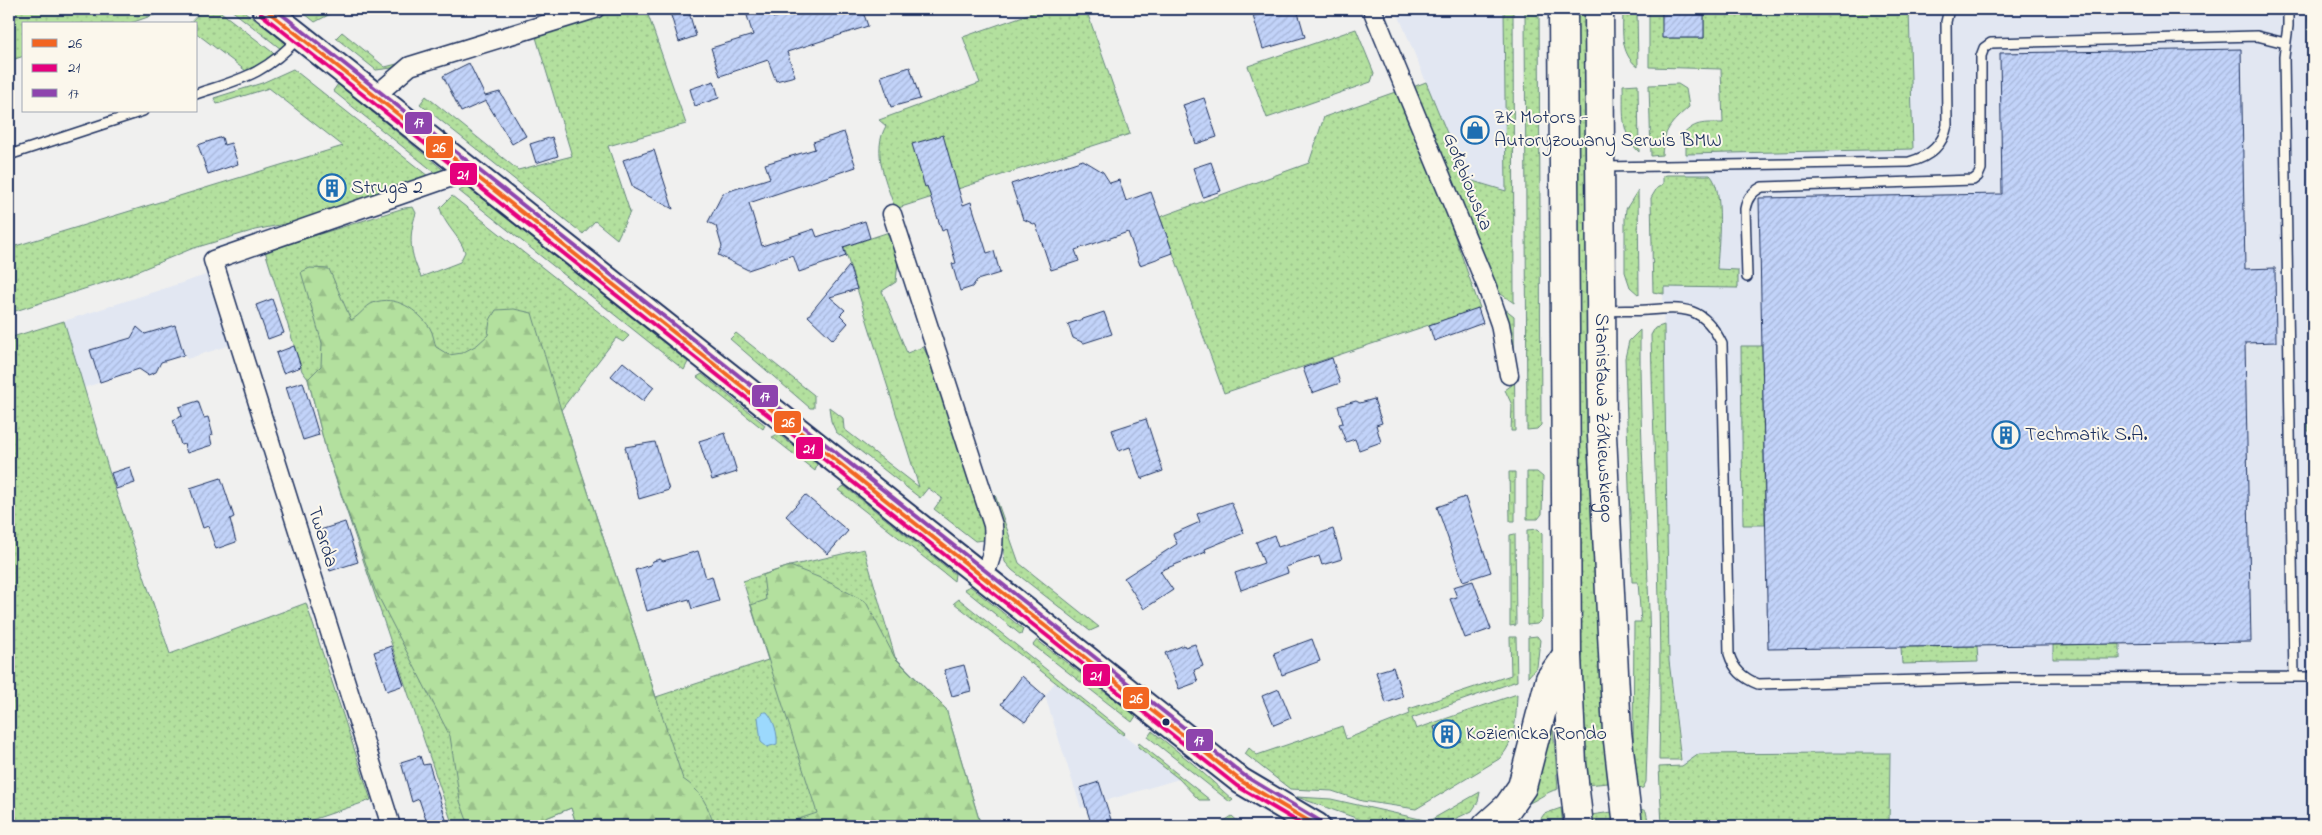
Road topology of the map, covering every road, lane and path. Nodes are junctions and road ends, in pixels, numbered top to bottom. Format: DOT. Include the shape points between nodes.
graph roads {
  1 [pos="265,9"];
  2 [pos="595,9"];
  3 [pos="1372,9"];
  4 [pos="1563,9"];
  5 [pos="1599,9"];
  6 [pos="1949,9"];
  7 [pos="2288,9"];
  8 [pos="299,36"];
  9 [pos="2285,43"];
  10 [pos="198,93"];
  11 [pos="375,96"];
  12 [pos="140,112"];
  13 [pos="9,155"];
  14 [pos="1600,167"];
  15 [pos="469,171"];
  16 [pos="892,214"];
  17 [pos="1747,277"];
  18 [pos="1601,311"];
  19 [pos="1509,375"];
  20 [pos="983,576"];
  21 [pos="1567,655"];
  22 [pos="2294,677"];
  23 [pos="2313,677"];
  24 [pos="390,826"];
  25 [pos="1318,826"];
  26 [pos="1486,826"];
  27 [pos="1579,826"];
  28 [pos="1628,826"];
  1 -- 8 [label="main road"];
  2 -- 11 [label="street" via="410,66"];
  3 -- 19 [label="street, Gołębiowska" via="1487,288 1500,324"];
  4 -- 21 [label="main road, Stanisława Żółkiewskiego"];
  5 -- 14 [label="main road, Stanisława Żółkiewskiego"];
  6 -- 14 [label="lane" via="1946,22 1945,135 1938,146 1918,160"];
  7 -- 9 [label="lane"];
  8 -- 10 [label="lane" via="283,55 262,71"];
  8 -- 11 [label="main road"];
  9 -- 17 [label="lane" via="2257,36 1991,43 1980,56 1981,169 1978,176 1973,180 1762,187 1754,191 1745,210"];
  9 -- 22 [label="lane"];
  11 -- 15 [label="main road"];
  12 -- 13 [label="lane"];
  14 -- 18 [label="main road, Stanisława Żółkiewskiego"];
  15 -- 20 [label="main road"];
  15 -- 24 [label="street, Twarda" via="213,260"];
  16 -- 20 [label="street" via="993,525 993,554"];
  18 -- 22 [label="lane" via="1693,310 1711,325 1722,344 1729,654 1732,663 1746,679 1758,684 2003,678"];
  18 -- 28 [label="main road, Stanisława Żółkiewskiego" via="1607,556 1617,732"];
  20 -- 25 [label="main road" via="1241,781"];
  21 -- 26 [label="main road" via="1550,680 1522,787 1508,808"];
  21 -- 27 [label="main road, Stanisława Żółkiewskiego" via="1572,764"];
  22 -- 23 [label="lane"];
}
